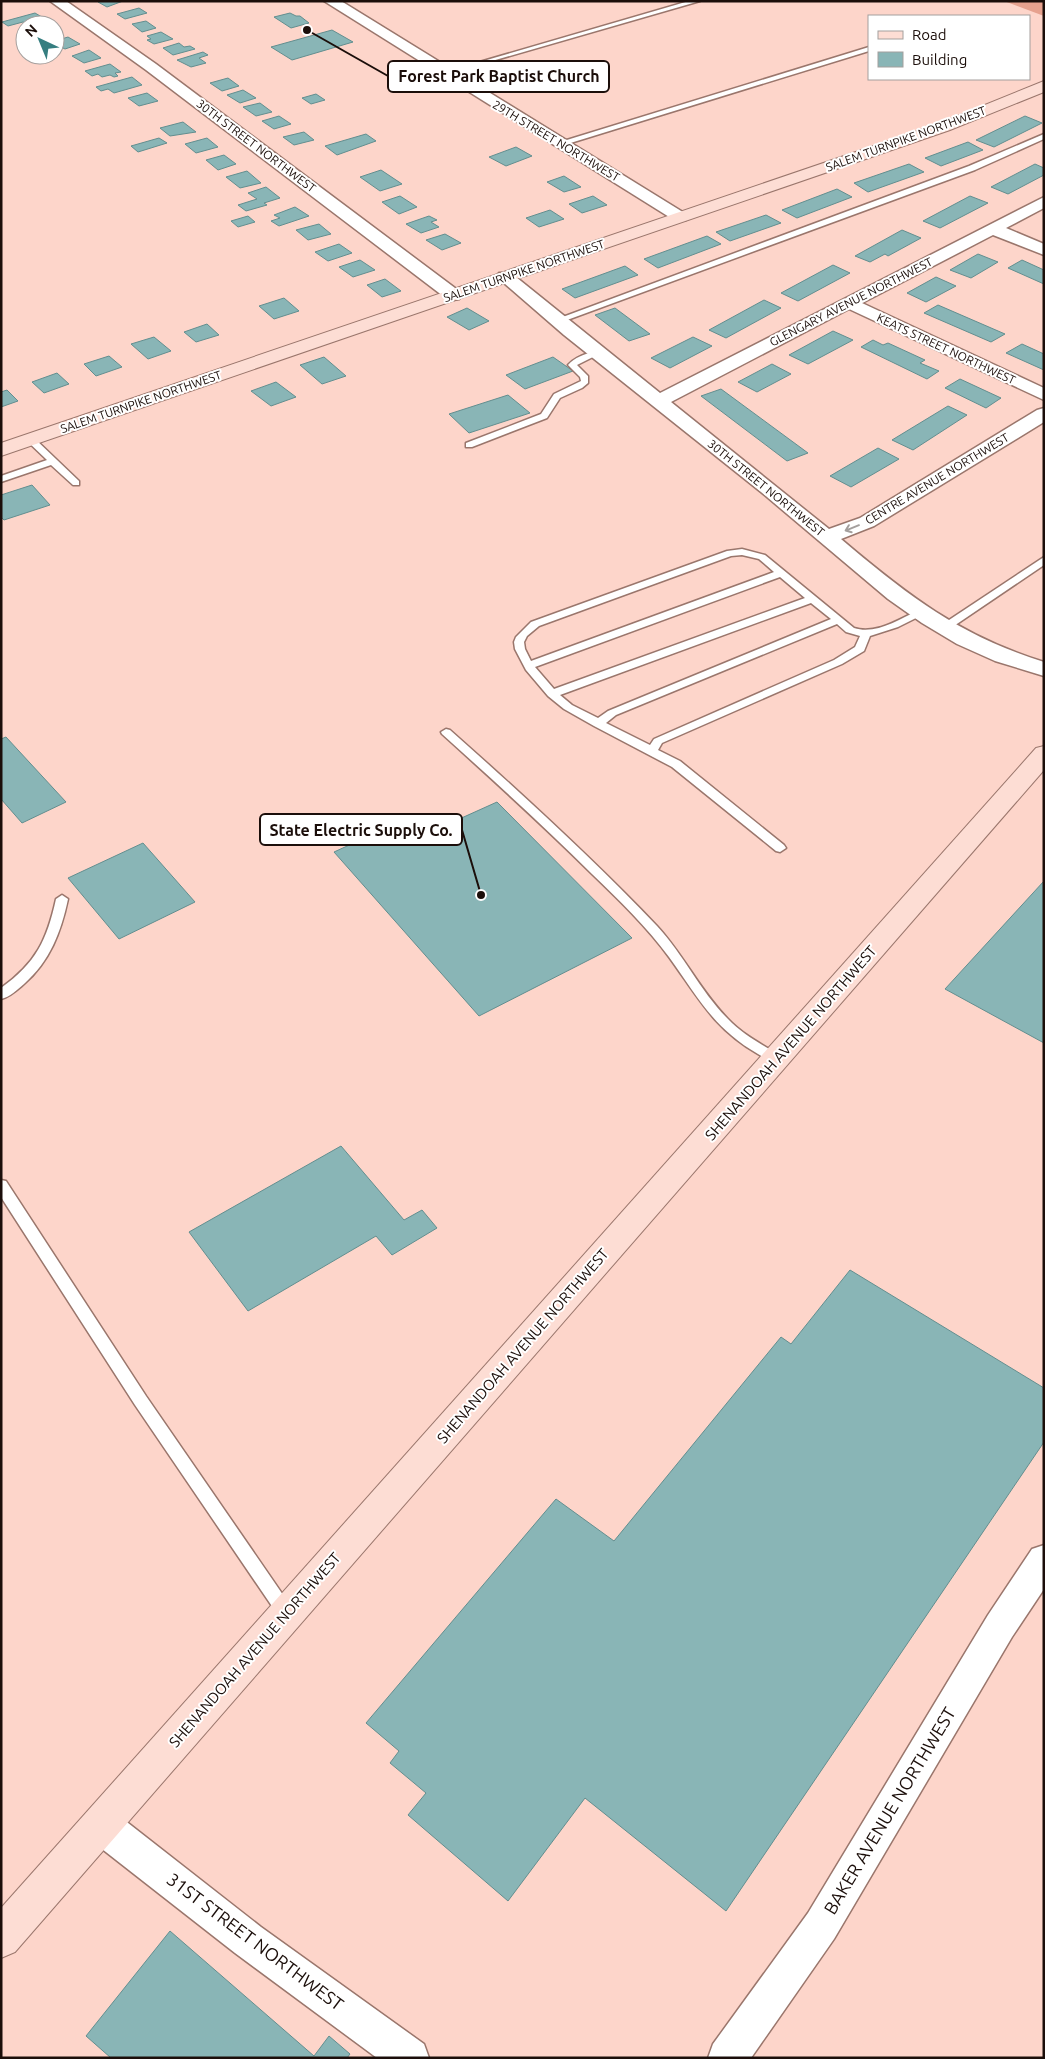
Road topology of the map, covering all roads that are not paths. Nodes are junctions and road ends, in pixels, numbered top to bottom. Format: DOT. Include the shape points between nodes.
graph roads {
  1 [pos="57,1"];
  2 [pos="331,1"];
  3 [pos="697,1"];
  4 [pos="868,49"];
  5 [pos="445,73"];
  6 [pos="1044,86"];
  7 [pos="1044,136"];
  8 [pos="561,143"];
  9 [pos="1044,202"];
  10 [pos="680,217"];
  11 [pos="993,229"];
  12 [pos="1044,250"];
  13 [pos="505,278"];
  14 [pos="453,295"];
  15 [pos="848,303"];
  16 [pos="556,321"];
  17 [pos="596,353"];
  18 [pos="1044,395"];
  19 [pos="658,401"];
  20 [pos="1044,414"];
  21 [pos="31,440"];
  22 [pos="468,445"];
  23 [pos="1,450"];
  24 [pos="53,461"];
  25 [pos="1,479"];
  26 [pos="76,484"];
  27 [pos="826,537"];
  28 [pos="1044,560"];
  29 [pos="781,573"];
  30 [pos="812,599"];
  31 [pos="921,613"];
  32 [pos="838,620"];
  33 [pos="944,628"];
  34 [pos="865,635"];
  35 [pos="530,665"];
  36 [pos="1044,669"];
  37 [pos="552,694"];
  38 [pos="598,724"];
  39 [pos="446,732"];
  40 [pos="652,750"];
  41 [pos="1044,754"];
  42 [pos="780,848"];
  43 [pos="62,899"];
  44 [pos="1,995"];
  45 [pos="778,1059"];
  46 [pos="1,1186"];
  47 [pos="1044,1560"];
  48 [pos="287,1615"];
  49 [pos="101,1825"];
  50 [pos="6,1922"];
  51 [pos="410,2058"];
  52 [pos="727,2058"];
  1 -- 14 [label="street, 30TH STREET NORTHWEST" via="152,67"];
  2 -- 5 [label="street, 29TH STREET NORTHWEST"];
  3 -- 5 [label="lane"];
  4 -- 8 [label="lane"];
  5 -- 8 [label="street, 29TH STREET NORTHWEST"];
  6 -- 10 [label="street, SALEM TURNPIKE NORTHWEST" via="944,127"];
  7 -- 16 [label="lane" via="972,168"];
  8 -- 10 [label="street, 29TH STREET NORTHWEST"];
  9 -- 11 [label="street, GLENGARY AVENUE NORTHWEST"];
  10 -- 13 [label="street, SALEM TURNPIKE NORTHWEST"];
  11 -- 12 [label="street"];
  11 -- 15 [label="street, GLENGARY AVENUE NORTHWEST"];
  13 -- 14 [label="street, SALEM TURNPIKE NORTHWEST"];
  13 -- 16 [label="street, 30TH STREET NORTHWEST"];
  14 -- 21 [label="street, SALEM TURNPIKE NORTHWEST"];
  15 -- 18 [label="street, KEATS STREET NORTHWEST"];
  15 -- 19 [label="street, GLENGARY AVENUE NORTHWEST"];
  16 -- 17 [label="street, 30TH STREET NORTHWEST"];
  17 -- 19 [label="street, 30TH STREET NORTHWEST"];
  17 -- 22 [label="lane" via="572,365 585,381 553,399 544,416"];
  19 -- 27 [label="street, 30TH STREET NORTHWEST" via="770,488"];
  20 -- 27 [label="street, CENTRE AVENUE NORTHWEST, one-way" via="867,522"];
  21 -- 23 [label="street, SALEM TURNPIKE NORTHWEST"];
  21 -- 24 [label="lane"];
  24 -- 25 [label="lane"];
  24 -- 26 [label="lane"];
  27 -- 31 [label="street, 30TH STREET NORTHWEST" via="888,591"];
  28 -- 33 [label="lane"];
  29 -- 30 [label="lane"];
  29 -- 35 [label="lane"];
  29 -- 35 [label="lane" via="762,557 730,553 534,624 519,641 520,653"];
  30 -- 32 [label="lane"];
  30 -- 37 [label="lane"];
  31 -- 33 [label="street, 30TH STREET NORTHWEST"];
  31 -- 34 [label="lane"];
  32 -- 34 [label="lane" via="850,630"];
  32 -- 38 [label="lane" via="612,713"];
  33 -- 36 [label="street, 30TH STREET NORTHWEST" via="989,652"];
  34 -- 40 [label="lane" via="860,649 838,662 658,741"];
  35 -- 37 [label="lane"];
  37 -- 38 [label="lane"];
  38 -- 40 [label="lane"];
  39 -- 45 [label="lane" via="545,820 657,934 724,1024"];
  40 -- 42 [label="lane" via="676,764"];
  41 -- 45 [label="street, SHENANDOAH AVENUE NORTHWEST"];
  43 -- 44 [label="lane" via="50,944 36,965"];
  45 -- 48 [label="street, SHENANDOAH AVENUE NORTHWEST"];
  46 -- 48 [label="lane" via="217,1516"];
  47 -- 52 [label="street, BAKER AVENUE NORTHWEST" via="1000,1626 821,1926"];
  48 -- 49 [label="street, SHENANDOAH AVENUE NORTHWEST"];
  49 -- 50 [label="street, SHENANDOAH AVENUE NORTHWEST"];
  49 -- 51 [label="street, 31ST STREET NORTHWEST" via="248,1940"];
}
